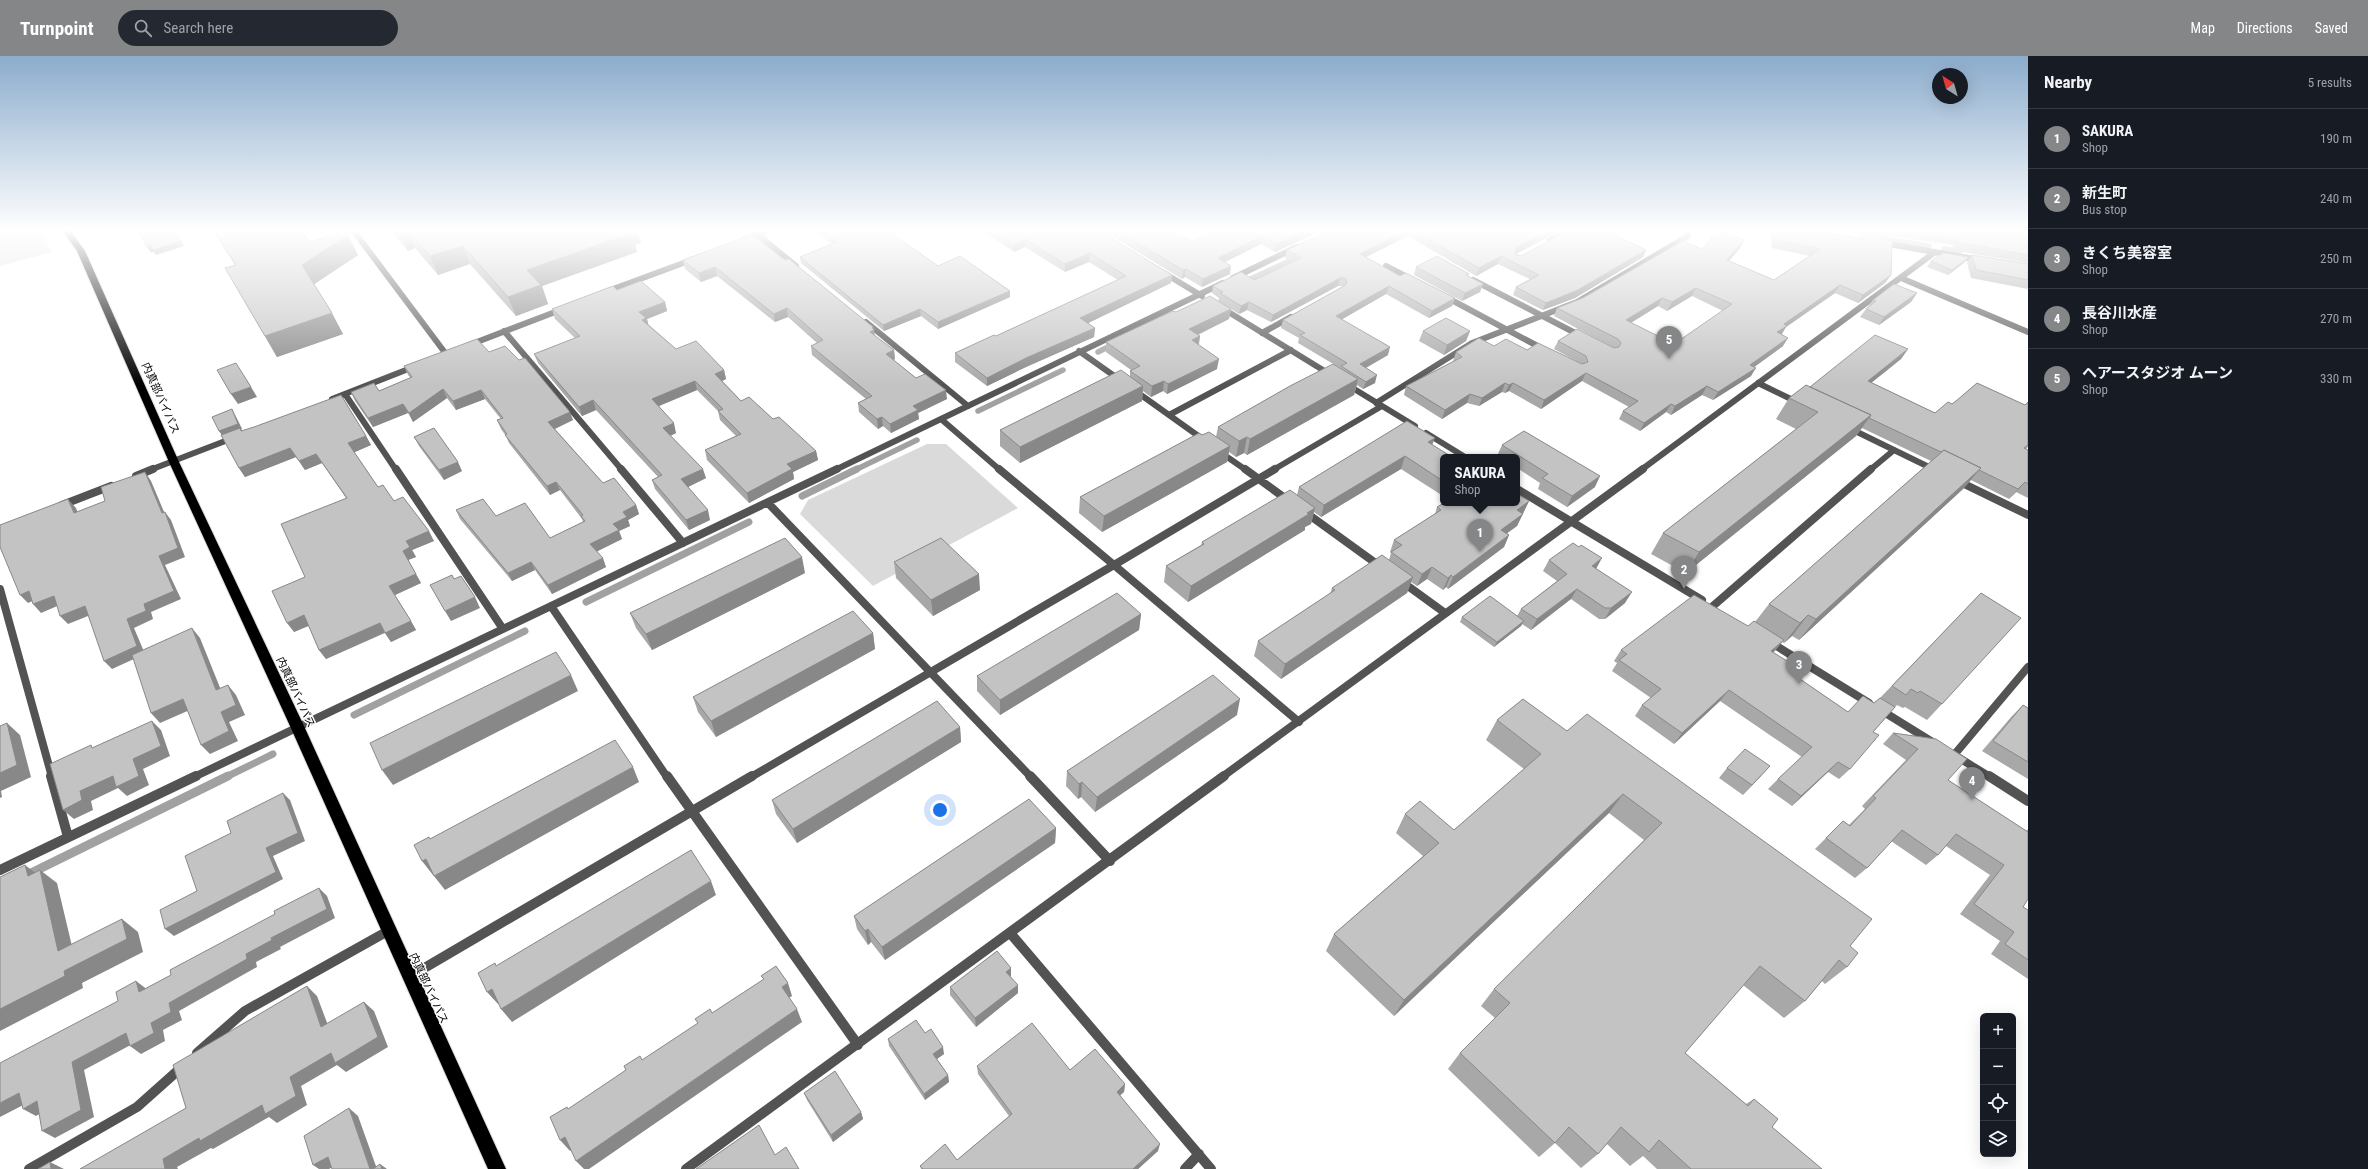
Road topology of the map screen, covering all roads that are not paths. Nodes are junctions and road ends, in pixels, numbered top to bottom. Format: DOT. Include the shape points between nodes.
graph roads {
  1 [pos="95,282"];
  2 [pos="392,282"];
  3 [pos="632,282"];
  4 [pos="1179,282"];
  5 [pos="1224,282"];
  6 [pos="1416,282"];
  7 [pos="1477,282"];
  8 [pos="1611,282"];
  9 [pos="1896,282"];
  10 [pos="1910,282"];
  11 [pos="1420,284"];
  12 [pos="1199,294"];
  13 [pos="1440,294"];
  14 [pos="598,295"];
  15 [pos="1212,302"];
  16 [pos="1218,305"];
  17 [pos="569,306"];
  18 [pos="1295,315"];
  19 [pos="1543,317"];
  20 [pos="863,320"];
  21 [pos="1507,330"];
  22 [pos="504,332"];
  23 [pos="1262,332"];
  24 [pos="2028,332"];
  25 [pos="1584,338"];
  26 [pos="461,348"];
  27 [pos="1291,350"];
  28 [pos="454,351"];
  29 [pos="1080,352"];
  30 [pos="446,354"];
  31 [pos="1553,354"];
  32 [pos="439,356"];
  33 [pos="425,362"];
  34 [pos="1758,383"];
  35 [pos="344,394"];
  36 [pos="323,403"];
  37 [pos="1379,404"];
  38 [pos="968,406"];
  39 [pos="1808,407"];
  40 [pos="1169,415"];
  41 [pos="941,419"];
  42 [pos="1844,425"];
  43 [pos="244,434"];
  44 [pos="1894,450"];
  45 [pos="1460,454"];
  46 [pos="174,462"];
  47 [pos="1944,474"];
  48 [pos="1951,477"];
  49 [pos="1259,479"];
  50 [pos="1520,491"];
  51 [pos="768,503"];
  52 [pos="52,509"];
  53 [pos="2028,515"];
  54 [pos="1572,522"];
  55 [pos="683,543"];
  56 [pos="1114,565"];
  57 [pos="0,589"];
  58 [pos="551,606"];
  59 [pos="1445,614"];
  60 [pos="502,629"];
  61 [pos="1759,635"];
  62 [pos="2028,667"];
  63 [pos="932,672"];
  64 [pos="1299,722"];
  65 [pos="297,726"];
  66 [pos="1948,751"];
  67 [pos="2028,801"];
  68 [pos="691,812"];
  69 [pos="68,837"];
  70 [pos="1110,861"];
  71 [pos="0,870"];
  72 [pos="388,931"];
  73 [pos="1011,934"];
  74 [pos="409,977"];
  75 [pos="858,1045"];
  76 [pos="1199,1154"];
  77 [pos="29,1169"];
  78 [pos="497,1169"];
  79 [pos="686,1169"];
  80 [pos="1185,1169"];
  81 [pos="1211,1169"];
  1 -- 46 [label="highway, 内真部バイパス"];
  2 -- 30 [label="street"];
  3 -- 14 [label="street"];
  4 -- 12 [label="street"];
  5 -- 12 [label="street"];
  6 -- 11 [label="street"];
  7 -- 19 [label="street"];
  8 -- 19 [label="street" via="1577,302"];
  9 -- 34 [label="street"];
  10 -- 24 [label="street"];
  12 -- 15 [label="street"];
  12 -- 29 [label="street"];
  13 -- 21 [label="street"];
  16 -- 23 [label="street"];
  17 -- 22 [label="street"];
  18 -- 23 [label="street"];
  19 -- 21 [label="street"];
  19 -- 25 [label="street"];
  20 -- 38 [label="street"];
  21 -- 31 [label="street"];
  21 -- 37 [label="street" via="1472,343"];
  22 -- 26 [label="street"];
  22 -- 55 [label="street"];
  23 -- 27 [label="street"];
  27 -- 37 [label="street"];
  27 -- 40 [label="street"];
  28 -- 30 [label="street"];
  29 -- 38 [label="street"];
  29 -- 40 [label="street"];
  30 -- 32 [label="street"];
  33 -- 35 [label="street"];
  34 -- 39 [label="street"];
  34 -- 54 [label="street"];
  35 -- 36 [label="street"];
  35 -- 60 [label="street"];
  37 -- 45 [label="street"];
  37 -- 49 [label="street"];
  38 -- 41 [label="street"];
  40 -- 49 [label="street"];
  41 -- 51 [label="street"];
  41 -- 56 [label="street" via="1022,490"];
  42 -- 44 [label="street"];
  43 -- 46 [label="street"];
  44 -- 47 [label="street"];
  44 -- 54 [label="street" via="1716,608"];
  46 -- 52 [label="street"];
  46 -- 65 [label="highway, 内真部バイパス"];
  48 -- 53 [label="street"];
  49 -- 56 [label="street"];
  49 -- 59 [label="street"];
  50 -- 54 [label="street"];
  51 -- 55 [label="street"];
  51 -- 63 [label="street"];
  54 -- 59 [label="street"];
  55 -- 58 [label="street"];
  56 -- 63 [label="street"];
  56 -- 64 [label="street"];
  57 -- 69 [label="street"];
  58 -- 60 [label="street"];
  58 -- 68 [label="street"];
  59 -- 64 [label="street"];
  60 -- 65 [label="street"];
  61 -- 66 [label="street"];
  62 -- 66 [label="street"];
  63 -- 68 [label="street"];
  63 -- 70 [label="street"];
  64 -- 70 [label="street"];
  65 -- 69 [label="street"];
  65 -- 72 [label="highway, 内真部バイパス"];
  66 -- 67 [label="street"];
  68 -- 74 [label="street"];
  68 -- 75 [label="street"];
  69 -- 71 [label="street"];
  70 -- 73 [label="street"];
  72 -- 74 [label="highway, 内真部バイパス"];
  72 -- 77 [label="street" via="245,1011 136,1107"];
  73 -- 75 [label="street"];
  73 -- 76 [label="street"];
  74 -- 78 [label="highway, 内真部バイパス"];
  75 -- 79 [label="street"];
  76 -- 80 [label="street"];
  76 -- 81 [label="street"];
}
